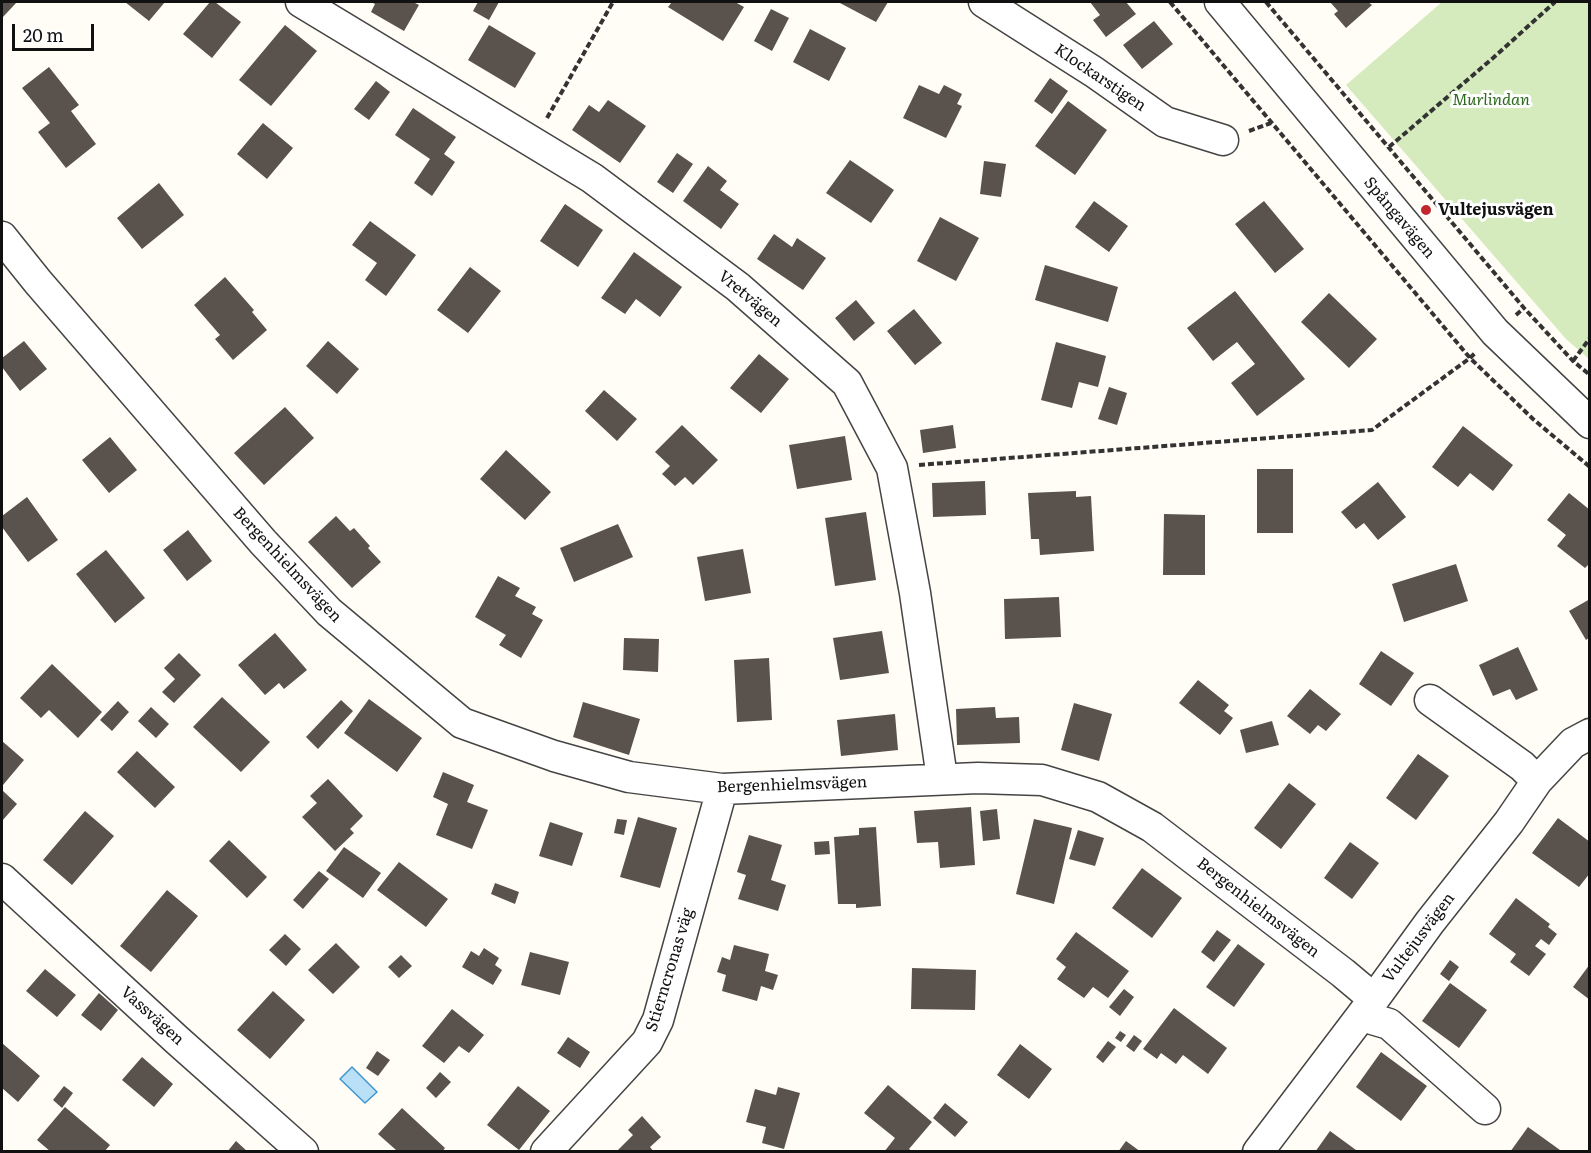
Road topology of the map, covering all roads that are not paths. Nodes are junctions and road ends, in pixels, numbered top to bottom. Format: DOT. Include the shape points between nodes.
graph roads {
  1 [pos="301,2"];
  2 [pos="984,2"];
  3 [pos="1220,2"];
  4 [pos="1223,140"];
  5 [pos="2,237"];
  6 [pos="1590,423"];
  7 [pos="1430,700"];
  8 [pos="1590,734"];
  9 [pos="942,778"];
  10 [pos="1537,781"];
  11 [pos="722,789"];
  12 [pos="2,879"];
  13 [pos="1368,1006"];
  14 [pos="1485,1109"];
  15 [pos="303,1152"];
  16 [pos="546,1152"];
  17 [pos="1258,1152"];
  1 -- 9 [label="street, Vretvägen" via="592,178 738,286 847,383 892,468"];
  2 -- 4 [label="street, Klockarstigen" via="1164,122"];
  3 -- 6 [label="street, Spångavägen" via="1495,332"];
  5 -- 11 [label="street, Bergenhielmsvägen" via="255,533 329,612 462,723 554,756 629,777"];
  7 -- 10 [label="street"];
  8 -- 10 [label="street, Vultejusvägen" via="1573,743"];
  9 -- 11 [label="street, Bergenhielmsvägen"];
  9 -- 13 [label="street, Bergenhielmsvägen" via="1042,780 1098,797 1152,826 1343,973"];
  10 -- 13 [label="street, Vultejusvägen"];
  11 -- 16 [label="street, Stierncronas väg" via="658,1020 647,1042"];
  12 -- 15 [label="street, Vassvägen"];
  13 -- 14 [label="street, Bergenhielmsvägen" via="1372,1019 1389,1024"];
  13 -- 17 [label="street, Vultejusvägen"];
}
